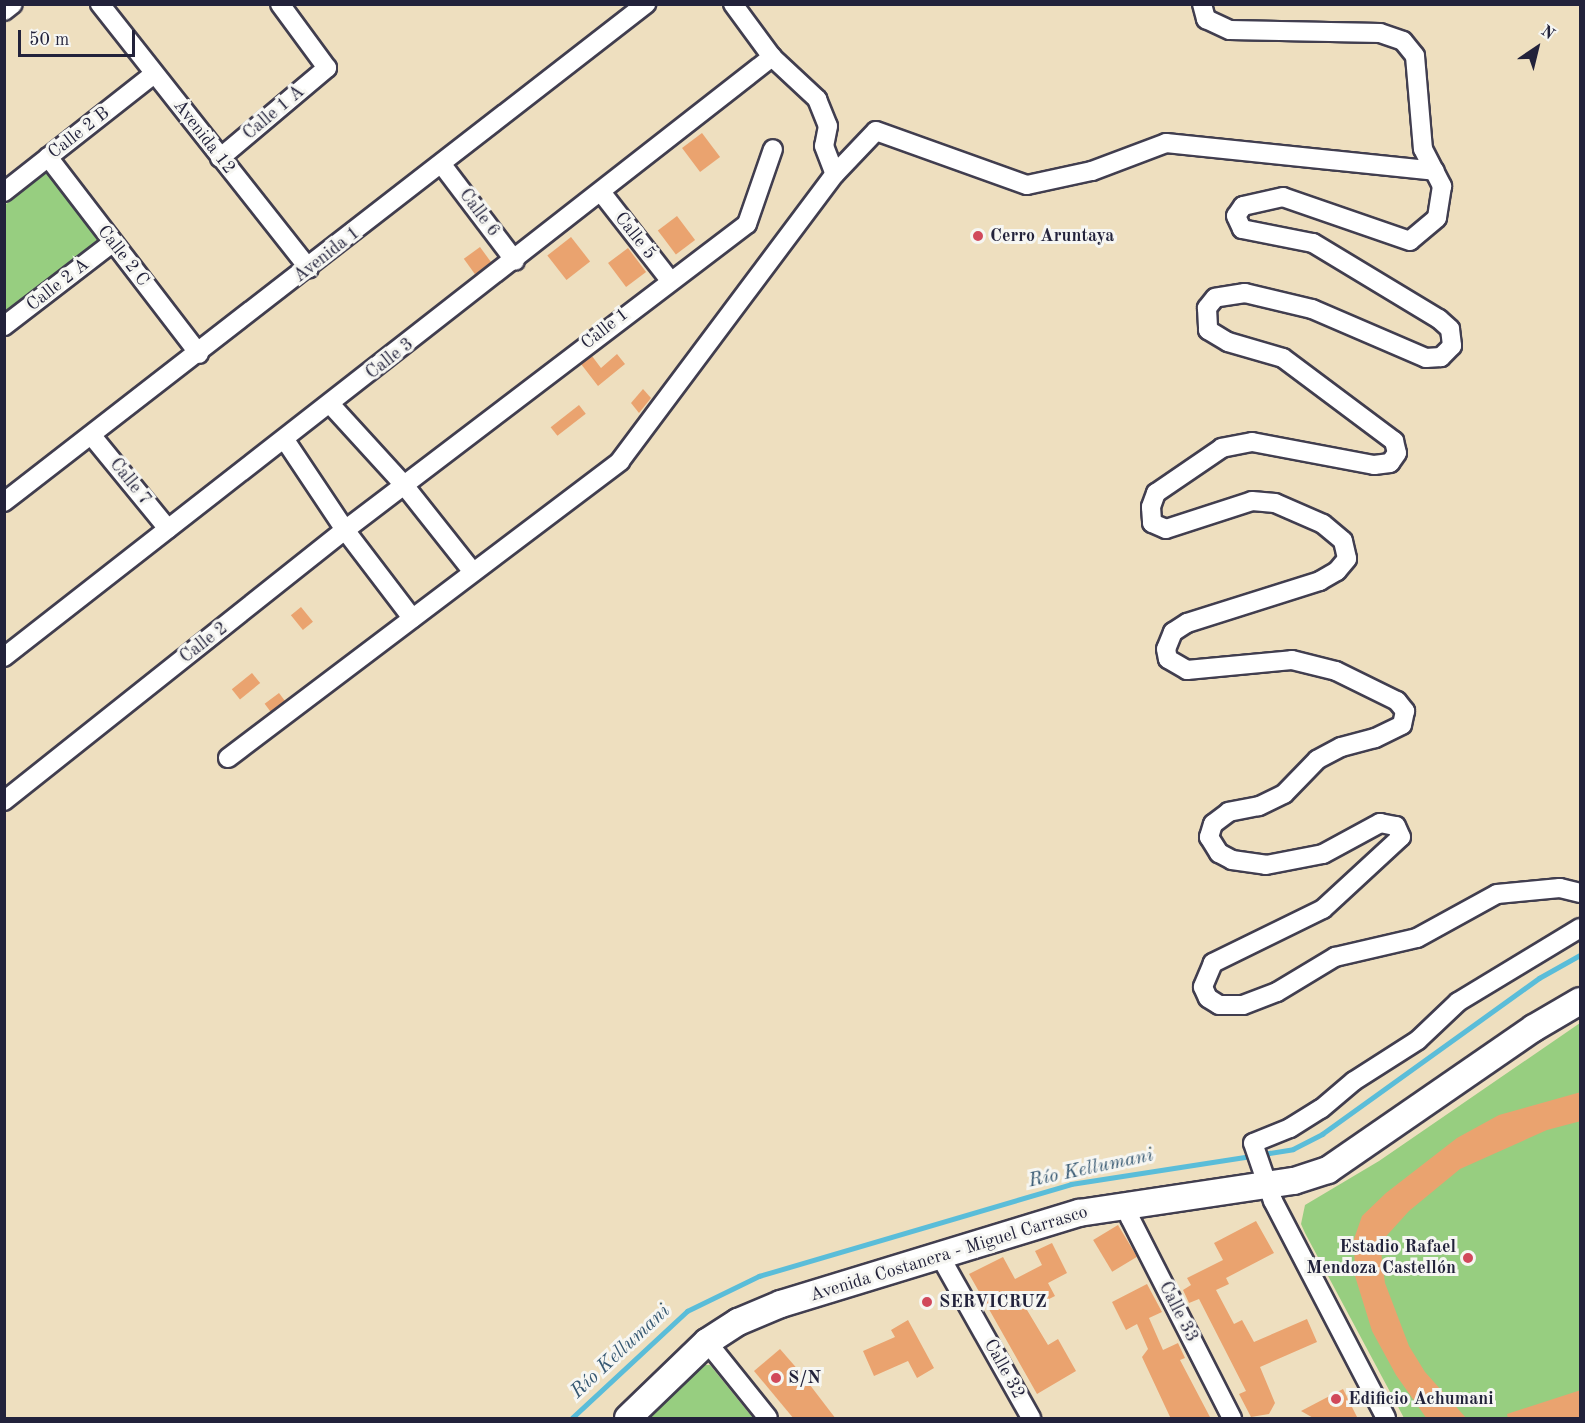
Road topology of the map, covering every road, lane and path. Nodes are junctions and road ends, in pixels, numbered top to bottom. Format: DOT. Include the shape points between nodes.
graph roads {
  1 [pos="13,4"];
  2 [pos="100,4"];
  3 [pos="280,4"];
  4 [pos="646,4"];
  5 [pos="733,4"];
  6 [pos="1202,4"];
  7 [pos="4,11"];
  8 [pos="772,57"];
  9 [pos="154,74"];
  10 [pos="773,149"];
  11 [pos="48,157"];
  12 [pos="220,158"];
  13 [pos="443,165"];
  14 [pos="1435,171"];
  15 [pos="835,174"];
  16 [pos="4,192"];
  17 [pos="601,192"];
  18 [pos="112,243"];
  19 [pos="515,261"];
  20 [pos="309,269"];
  21 [pos="669,279"];
  22 [pos="4,326"];
  23 [pos="199,354"];
  24 [pos="331,405"];
  25 [pos="92,436"];
  26 [pos="285,440"];
  27 [pos="404,485"];
  28 [pos="4,502"];
  29 [pos="168,529"];
  30 [pos="345,530"];
  31 [pos="473,572"];
  32 [pos="412,618"];
  33 [pos="4,657"];
  34 [pos="228,758"];
  35 [pos="4,801"];
  36 [pos="1581,893"];
  37 [pos="1581,928"];
  38 [pos="1581,1001"];
  39 [pos="1263,1178"];
  40 [pos="1130,1204"];
  41 [pos="941,1257"];
  42 [pos="707,1342"];
  43 [pos="628,1419"];
  44 [pos="768,1419"];
  45 [pos="1031,1419"];
  46 [pos="1232,1419"];
  47 [pos="1386,1419"];
  1 -- 7 [label="street"];
  2 -- 9 [label="street, Avenida 12"];
  3 -- 12 [label="street, Calle 1 A" via="327,68"];
  4 -- 13 [label="street, Avenida 1"];
  5 -- 8 [label="street"];
  6 -- 14 [label="street" via="1206,19 1230,30 1380,33 1402,42 1415,56 1423,149"];
  8 -- 15 [label="street" via="817,99 828,126 824,146"];
  8 -- 17 [label="street, Calle 3"];
  9 -- 11 [label="street, Calle 2 B"];
  9 -- 12 [label="street, Avenida 12"];
  10 -- 21 [label="street, Calle 1" via="747,224"];
  11 -- 16 [label="street, Calle 2 B"];
  11 -- 18 [label="street, Calle 2 C"];
  12 -- 20 [label="street, Avenida 12"];
  13 -- 19 [label="street, Calle 6"];
  13 -- 20 [label="street, Avenida 1"];
  14 -- 15 [label="street" via="1166,143 1092,171 1027,185 876,131"];
  14 -- 36 [label="street" via="1442,186 1437,218 1410,241 1283,197 1243,206 1236,216 1242,229 1313,243 1439,319 1450,329 1452,346 1441,357 1426,358 1312,309 1245,293 1215,298 1207,308 1208,330 1228,342 1283,358 1394,441 1397,453 1390,463 1374,465 1252,442 1222,448 1156,493 1150,507 1152,523 1166,529 1252,501 1275,503 1323,524 1342,541 1347,559 1320,581 1187,623 1173,632 1166,649 1168,660 1186,670 1292,660 1336,671 1397,700 1405,711 1402,725 1375,738 1341,747 1317,760 1284,794 1259,806 1229,812 1213,824 1209,837 1219,853 1232,860 1266,865 1323,854 1380,823 1396,826 1401,837 1323,909 1213,963 1203,987 1208,998 1219,1005 1243,1005 1277,992 1335,957 1417,938 1497,894 1560,888"];
  15 -- 31 [label="street" via="620,461"];
  17 -- 19 [label="street, Calle 3"];
  17 -- 21 [label="street, Calle 5"];
  18 -- 22 [label="street, Calle 2 A"];
  18 -- 23 [label="street, Calle 2 C"];
  19 -- 24 [label="street, Calle 3"];
  20 -- 23 [label="street, Avenida 1"];
  21 -- 27 [label="street, Calle 1"];
  23 -- 25 [label="street, Avenida 1"];
  24 -- 26 [label="street, Calle 3"];
  24 -- 27 [label="street"];
  25 -- 28 [label="street, Avenida 1"];
  25 -- 29 [label="street, Calle 7"];
  26 -- 29 [label="street, Calle 3"];
  26 -- 30 [label="street"];
  27 -- 30 [label="street, Calle 2"];
  27 -- 31 [label="street"];
  29 -- 33 [label="street, Calle 3"];
  30 -- 32 [label="street"];
  30 -- 35 [label="street, Calle 2"];
  31 -- 32 [label="street"];
  32 -- 34 [label="street"];
  37 -- 39 [label="street" via="1458,1002 1418,1040 1354,1081 1321,1109 1290,1128 1253,1143"];
  38 -- 39 [label="street, Avenida Costanera - Miguel Carrasco" via="1534,1028 1328,1170"];
  39 -- 40 [label="street, Avenida Costanera - Miguel Carrasco"];
  39 -- 47 [label="street"];
  40 -- 41 [label="street, Avenida Costanera - Miguel Carrasco" via="1079,1213"];
  40 -- 46 [label="street, Calle 33" via="1131,1218"];
  41 -- 42 [label="street, Avenida Costanera - Miguel Carrasco" via="773,1307 738,1322"];
  41 -- 45 [label="street, Calle 32"];
  42 -- 43 [label="street, Avenida Costanera - Miguel Carrasco"];
  42 -- 44 [label="street"];
}
